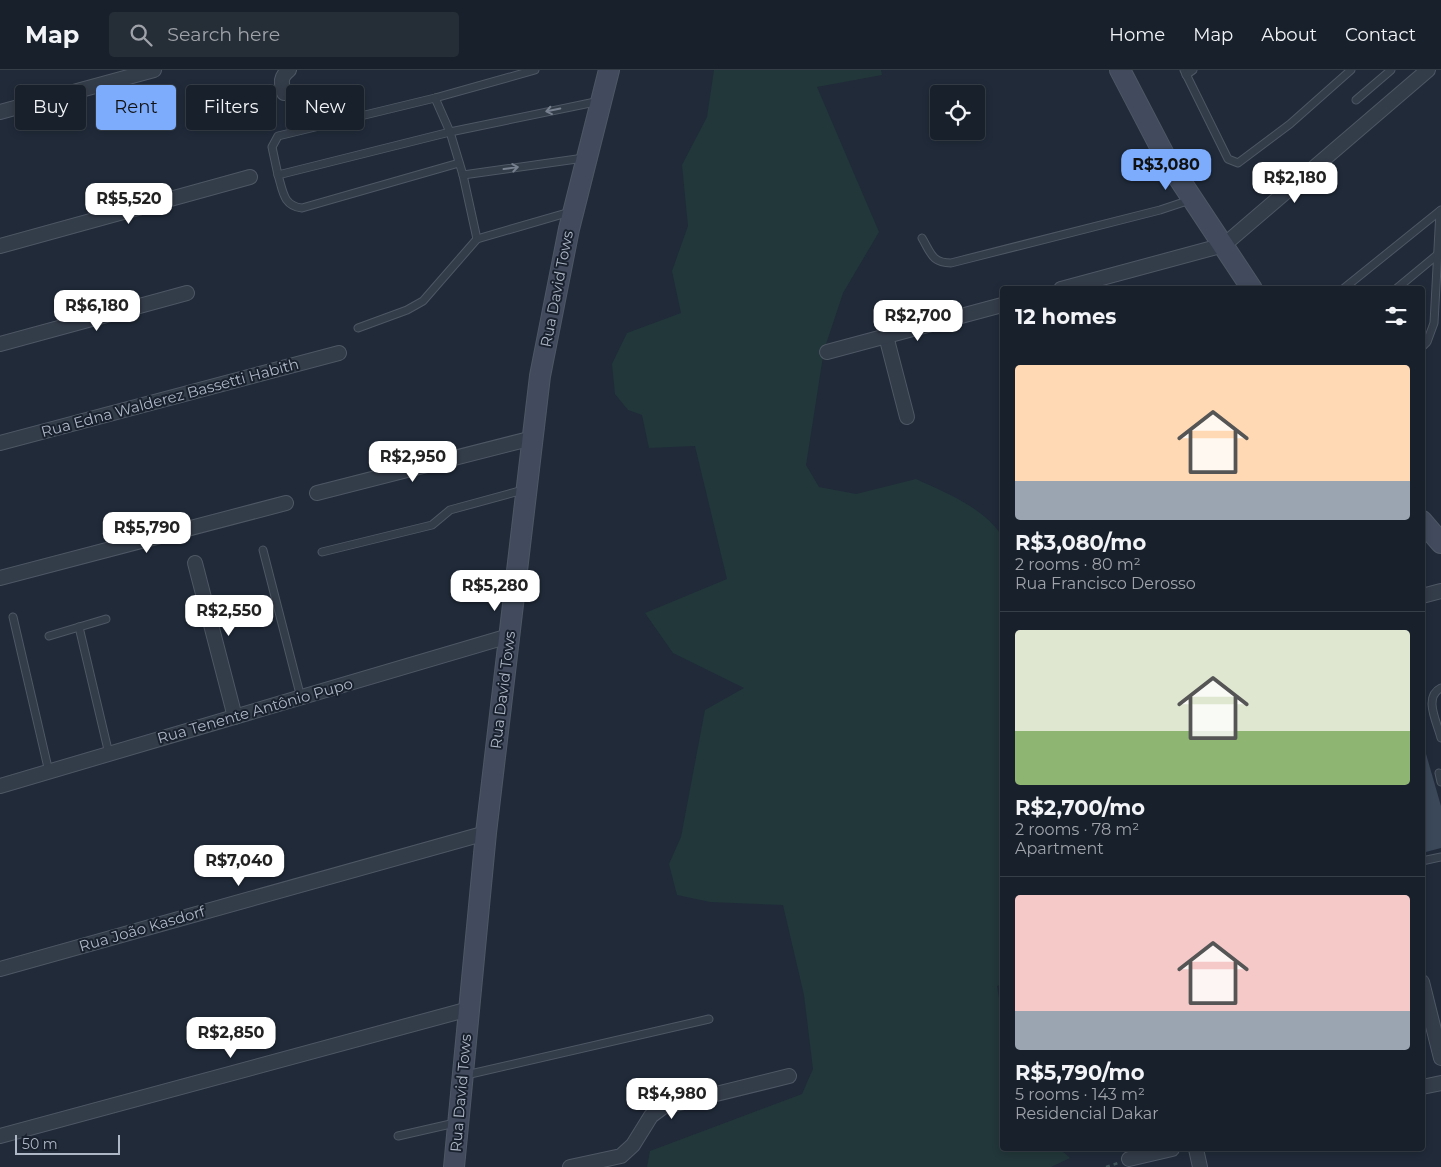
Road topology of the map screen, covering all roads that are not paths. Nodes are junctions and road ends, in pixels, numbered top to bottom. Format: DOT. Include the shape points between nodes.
graph roads {
  1 [pos="154,70"];
  2 [pos="289,70"];
  3 [pos="535,70"];
  4 [pos="609,70"];
  5 [pos="1120,70"];
  6 [pos="1193,70"];
  7 [pos="1351,70"];
  8 [pos="1391,70"];
  9 [pos="1428,70"];
  10 [pos="1185,72"];
  11 [pos="284,93"];
  12 [pos="435,98"];
  13 [pos="1356,100"];
  14 [pos="601,101"];
  15 [pos="0,112"];
  16 [pos="450,132"];
  17 [pos="587,158"];
  18 [pos="459,163"];
  19 [pos="278,175"];
  20 [pos="463,175"];
  21 [pos="250,177"];
  22 [pos="1193,199"];
  23 [pos="1441,210"];
  24 [pos="573,211"];
  25 [pos="922,238"];
  26 [pos="477,239"];
  27 [pos="1224,245"];
  28 [pos="0,246"];
  29 [pos="1437,255"];
  30 [pos="1072,286"];
  31 [pos="1250,286"];
  32 [pos="1347,286"];
  33 [pos="1400,286"];
  34 [pos="186,293"];
  35 [pos="1000,305"];
  36 [pos="358,328"];
  37 [pos="886,336"];
  38 [pos="0,344"];
  39 [pos="1425,344"];
  40 [pos="827,352"];
  41 [pos="339,353"];
  42 [pos="907,417"];
  43 [pos="533,438"];
  44 [pos="0,443"];
  45 [pos="527,489"];
  46 [pos="317,493"];
  47 [pos="286,503"];
  48 [pos="1425,524"];
  49 [pos="1441,543"];
  50 [pos="263,550"];
  51 [pos="322,552"];
  52 [pos="195,563"];
  53 [pos="0,578"];
  54 [pos="1441,591"];
  55 [pos="1425,595"];
  56 [pos="13,617"];
  57 [pos="106,619"];
  58 [pos="79,627"];
  59 [pos="49,636"];
  60 [pos="510,636"];
  61 [pos="1441,688"];
  62 [pos="301,698"];
  63 [pos="1437,711"];
  64 [pos="235,717"];
  65 [pos="1441,738"];
  66 [pos="109,754"];
  67 [pos="49,772"];
  68 [pos="1439,773"];
  69 [pos="1441,782"];
  70 [pos="0,786"];
  71 [pos="486,832"];
  72 [pos="1441,857"];
  73 [pos="1425,860"];
  74 [pos="0,969"];
  75 [pos="1425,994"];
  76 [pos="469,1009"];
  77 [pos="709,1019"];
  78 [pos="1441,1058"];
  79 [pos="463,1076"];
  80 [pos="788,1076"];
  81 [pos="1441,1083"];
  82 [pos="1425,1086"];
  83 [pos="458,1123"];
  84 [pos="0,1136"];
  85 [pos="398,1136"];
  86 [pos="1162,1151"];
  87 [pos="1196,1151"];
  88 [pos="1128,1158"];
  89 [pos="454,1167"];
  90 [pos="570,1167"];
  91 [pos="1200,1167"];
  1 -- 15 [label="street"];
  2 -- 11 [label="street" via="281,82"];
  3 -- 12 [label="lane"];
  4 -- 14 [label="street, Rua David Tows"];
  5 -- 22 [label="street" via="1168,162"];
  6 -- 10 [label="lane"];
  7 -- 10 [label="lane" via="1290,124 1238,162 1228,159"];
  8 -- 13 [label="lane"];
  9 -- 27 [label="street"];
  12 -- 16 [label="lane"];
  12 -- 19 [label="lane" via="278,136 272,147"];
  14 -- 16 [label="lane, one-way"];
  14 -- 17 [label="street, Rua David Tows"];
  16 -- 18 [label="lane"];
  16 -- 19 [label="lane"];
  20 -- 17 [label="lane, one-way"];
  17 -- 24 [label="street, Rua David Tows"];
  18 -- 19 [label="lane" via="302,208 287,203"];
  18 -- 20 [label="lane"];
  20 -- 26 [label="lane"];
  21 -- 28 [label="street"];
  22 -- 25 [label="lane" via="951,263 941,263 934,258"];
  22 -- 27 [label="street"];
  23 -- 29 [label="lane"];
  23 -- 32 [label="lane"];
  24 -- 26 [label="lane"];
  24 -- 43 [label="street, Rua David Tows" via="540,376"];
  26 -- 36 [label="lane" via="423,301 408,310"];
  27 -- 30 [label="street"];
  27 -- 31 [label="street"];
  29 -- 33 [label="lane"];
  29 -- 39 [label="lane" via="1434,322"];
  34 -- 38 [label="street"];
  35 -- 37 [label="street"];
  37 -- 40 [label="street"];
  37 -- 42 [label="street"];
  41 -- 44 [label="street, Rua Edna Walderez Bassetti Habith"];
  43 -- 45 [label="street, Rua David Tows"];
  43 -- 46 [label="street"];
  45 -- 51 [label="lane" via="450,510 432,525"];
  45 -- 60 [label="street, Rua David Tows"];
  47 -- 53 [label="street"];
  48 -- 49 [label="street"];
  50 -- 62 [label="lane"];
  52 -- 64 [label="street"];
  54 -- 55 [label="street"];
  56 -- 67 [label="lane"];
  57 -- 58 [label="lane"];
  58 -- 59 [label="lane"];
  58 -- 66 [label="lane"];
  60 -- 62 [label="street, Rua Tenente Antônio Pupo"];
  60 -- 71 [label="street, Rua David Tows"];
  61 -- 63 [label="lane" via="1433,694 1431,701"];
  62 -- 64 [label="street, Rua Tenente Antônio Pupo"];
  63 -- 65 [label="lane"];
  64 -- 66 [label="street, Rua Tenente Antônio Pupo"];
  66 -- 67 [label="street, Rua Tenente Antônio Pupo"];
  67 -- 70 [label="street, Rua Tenente Antônio Pupo"];
  68 -- 69 [label="lane"];
  71 -- 74 [label="street, Rua João Kasdorf"];
  71 -- 76 [label="street, Rua David Tows"];
  72 -- 73 [label="lane"];
  75 -- 78 [label="street"];
  76 -- 79 [label="street, Rua David Tows"];
  76 -- 84 [label="street"];
  77 -- 79 [label="lane"];
  79 -- 83 [label="street, Rua David Tows"];
  80 -- 90 [label="street" via="664,1108 651,1116 633,1146 621,1156"];
  81 -- 82 [label="street"];
  83 -- 85 [label="lane"];
  83 -- 89 [label="street, Rua David Tows"];
  86 -- 88 [label="street"];
  87 -- 91 [label="street"];
}
